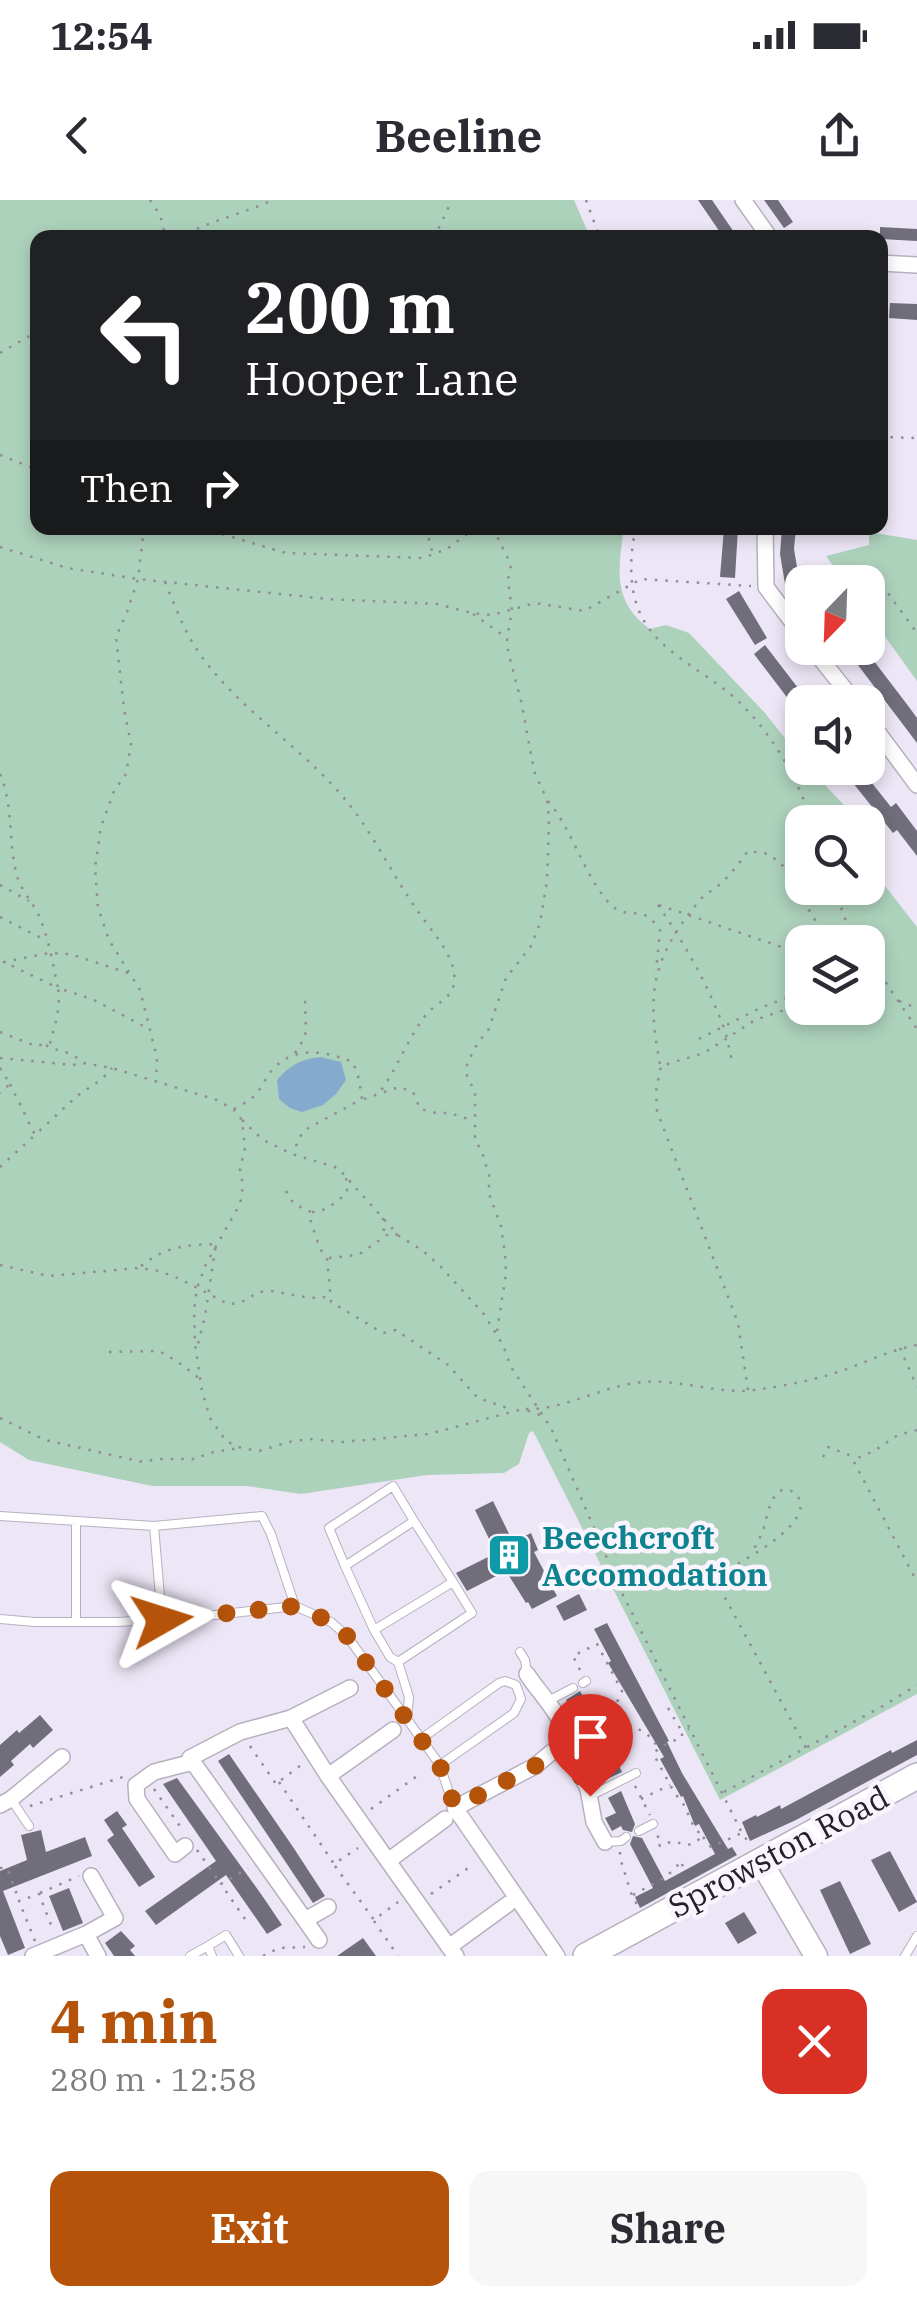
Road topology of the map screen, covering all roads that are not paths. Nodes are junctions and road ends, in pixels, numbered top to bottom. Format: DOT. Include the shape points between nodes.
graph roads {
  1 [pos="742,200"];
  2 [pos="764,230"];
  3 [pos="888,263"];
  4 [pos="917,265"];
  5 [pos="766,535"];
  6 [pos="785,612"];
  7 [pos="825,665"];
  8 [pos="841,685"];
  9 [pos="885,742"];
  10 [pos="917,785"];
  11 [pos="0,1516"];
  12 [pos="414,1520"];
  13 [pos="76,1522"];
  14 [pos="154,1526"];
  15 [pos="345,1566"];
  16 [pos="453,1582"];
  17 [pos="295,1606"];
  18 [pos="0,1618"];
  19 [pos="162,1620"];
  20 [pos="76,1622"];
  21 [pos="374,1630"];
  22 [pos="520,1652"];
  23 [pos="398,1662"];
  24 [pos="527,1674"];
  25 [pos="350,1688"];
  26 [pos="573,1688"];
  27 [pos="548,1702"];
  28 [pos="291,1718"];
  29 [pos="407,1718"];
  30 [pos="393,1730"];
  31 [pos="421,1739"];
  32 [pos="566,1752"];
  33 [pos="62,1757"];
  34 [pos="193,1762"];
  35 [pos="440,1766"];
  36 [pos="633,1775"];
  37 [pos="328,1776"];
  38 [pos="917,1776"];
  39 [pos="585,1794"];
  40 [pos="11,1798"];
  41 [pos="458,1806"];
  42 [pos="445,1819"];
  43 [pos="653,1822"];
  44 [pos="29,1826"];
  45 [pos="638,1831"];
  46 [pos="626,1837"];
  47 [pos="606,1842"];
  48 [pos="181,1856"];
  49 [pos="388,1860"];
  50 [pos="760,1860"];
  51 [pos="91,1876"];
  52 [pos="508,1904"];
  53 [pos="328,1906"];
  54 [pos="304,1920"];
  55 [pos="86,1934"];
  56 [pos="917,1936"];
  57 [pos="315,1944"];
  58 [pos="208,1946"];
  59 [pos="452,1952"];
  60 [pos="36,1955"];
  61 [pos="98,1956"];
  62 [pos="190,1956"];
  63 [pos="212,1956"];
  64 [pos="238,1956"];
  65 [pos="557,1956"];
  66 [pos="586,1956"];
  67 [pos="816,1956"];
  68 [pos="906,1956"];
  1 -- 2 [label="street"];
  3 -- 4 [label="street"];
  5 -- 6 [label="street" via="766,586"];
  7 -- 8 [label="street"];
  9 -- 10 [label="street"];
  11 -- 13 [label="lane"];
  12 -- 15 [label="lane"];
  12 -- 15 [label="lane" via="393,1486 329,1528"];
  12 -- 16 [label="lane"];
  13 -- 14 [label="lane"];
  13 -- 20 [label="lane"];
  14 -- 17 [label="lane" via="262,1516"];
  14 -- 19 [label="lane"];
  15 -- 21 [label="lane"];
  16 -- 21 [label="lane"];
  16 -- 23 [label="lane" via="472,1614"];
  17 -- 19 [label="lane"];
  17 -- 29 [label="lane" via="347,1636"];
  18 -- 20 [label="lane"];
  19 -- 20 [label="lane"];
  21 -- 23 [label="lane"];
  22 -- 24 [label="lane"];
  23 -- 29 [label="lane" via="409,1697"];
  24 -- 27 [label="street"];
  25 -- 28 [label="street"];
  26 -- 27 [label="lane"];
  27 -- 32 [label="street" via="567,1734"];
  28 -- 34 [label="street" via="240,1732"];
  28 -- 37 [label="street"];
  29 -- 31 [label="lane"];
  30 -- 37 [label="street"];
  31 -- 35 [label="lane"];
  31 -- 35 [label="lane" via="499,1683 519,1689 514,1713"];
  32 -- 39 [label="street"];
  32 -- 41 [label="street" via="553,1751"];
  33 -- 40 [label="street"];
  34 -- 48 [label="street" via="154,1772 136,1785 136,1799"];
  34 -- 54 [label="street"];
  35 -- 41 [label="lane"];
  36 -- 39 [label="lane"];
  37 -- 49 [label="street"];
  38 -- 50 [label="main road, Sprowston Road"];
  39 -- 47 [label="street"];
  40 -- 44 [label="lane"];
  41 -- 65 [label="street"];
  42 -- 49 [label="street"];
  43 -- 45 [label="lane"];
  46 -- 47 [label="lane"];
  49 -- 59 [label="street"];
  50 -- 66 [label="main road, Sprowston Road"];
  50 -- 67 [label="street"];
  51 -- 55 [label="street" via="114,1918"];
  52 -- 59 [label="street"];
  53 -- 54 [label="street"];
  54 -- 57 [label="street"];
  55 -- 60 [label="street"];
  55 -- 61 [label="street"];
  56 -- 68 [label="lane"];
  58 -- 62 [label="lane"];
  58 -- 63 [label="lane"];
  58 -- 64 [label="lane" via="226,1935"];
}
